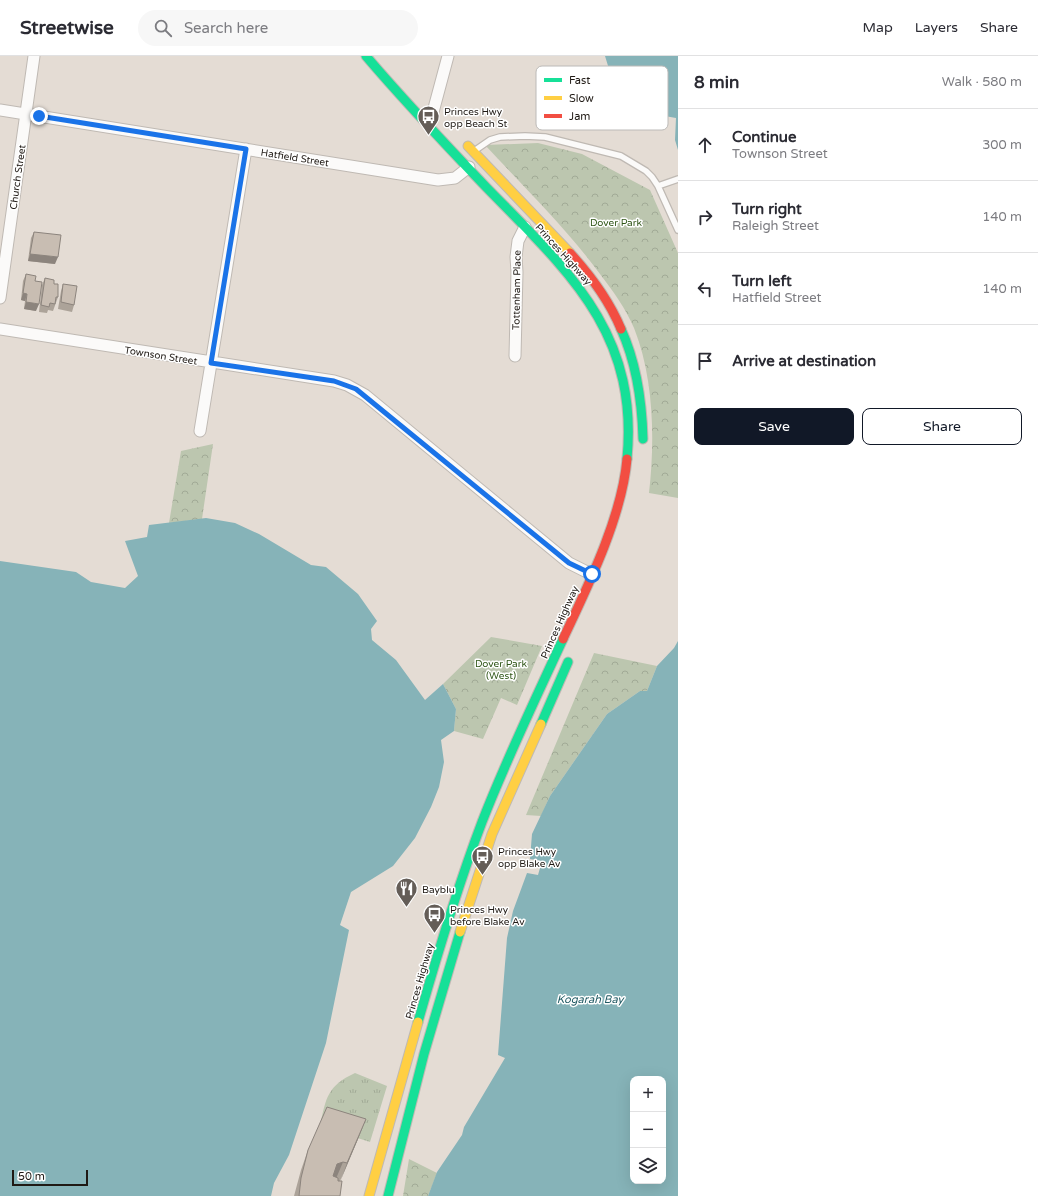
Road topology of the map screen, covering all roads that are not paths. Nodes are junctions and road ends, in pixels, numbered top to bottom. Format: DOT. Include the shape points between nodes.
graph roads {
  1 [pos="34,56"];
  2 [pos="366,56"];
  3 [pos="448,56"];
  4 [pos="424,102"];
  5 [pos="0,110"];
  6 [pos="26,114"];
  7 [pos="436,115"];
  8 [pos="459,137"];
  9 [pos="246,149"];
  10 [pos="474,152"];
  11 [pos="469,167"];
  12 [pos="678,179"];
  13 [pos="658,186"];
  14 [pos="526,227"];
  15 [pos="678,230"];
  16 [pos="0,298"];
  17 [pos="0,329"];
  18 [pos="514,356"];
  19 [pos="211,363"];
  20 [pos="200,431"];
  21 [pos="643,447"];
  22 [pos="592,574"];
  23 [pos="571,656"];
  24 [pos="369,1196"];
  25 [pos="389,1196"];
  1 -- 6 [label="street, Church Street"];
  2 -- 11 [label="highway, Princes Highway" via="411,108"];
  3 -- 7 [label="street"];
  4 -- 7 [label="highway"];
  5 -- 6 [label="street, Hatfield Street"];
  6 -- 9 [label="street, Hatfield Street"];
  6 -- 16 [label="street, Church Street"];
  8 -- 10 [label="highway, Princes Highway"];
  9 -- 11 [label="street, Hatfield Street" via="438,180 455,178"];
  9 -- 19 [label="street"];
  10 -- 13 [label="lane" via="485,142 500,137 545,137 621,156 646,171"];
  10 -- 21 [label="highway, Princes Highway" via="568,250 606,298 622,329 635,368 641,403"];
  11 -- 14 [label="highway, Princes Highway"];
  12 -- 13 [label="lane"];
  13 -- 15 [label="lane"];
  14 -- 18 [label="street, Tottenham Place" via="520,235 516,257"];
  14 -- 22 [label="highway, Princes Highway" via="576,281 587,297 606,331 621,376 628,420 626,470 618,506"];
  17 -- 19 [label="street, Townson Street"];
  19 -- 20 [label="street"];
  19 -- 22 [label="street, Townson Street" via="334,381 356,389 569,563"];
  22 -- 24 [label="highway, Princes Highway" via="474,839 443,936"];
  23 -- 25 [label="highway" via="492,834 469,900 424,1053"];
}
